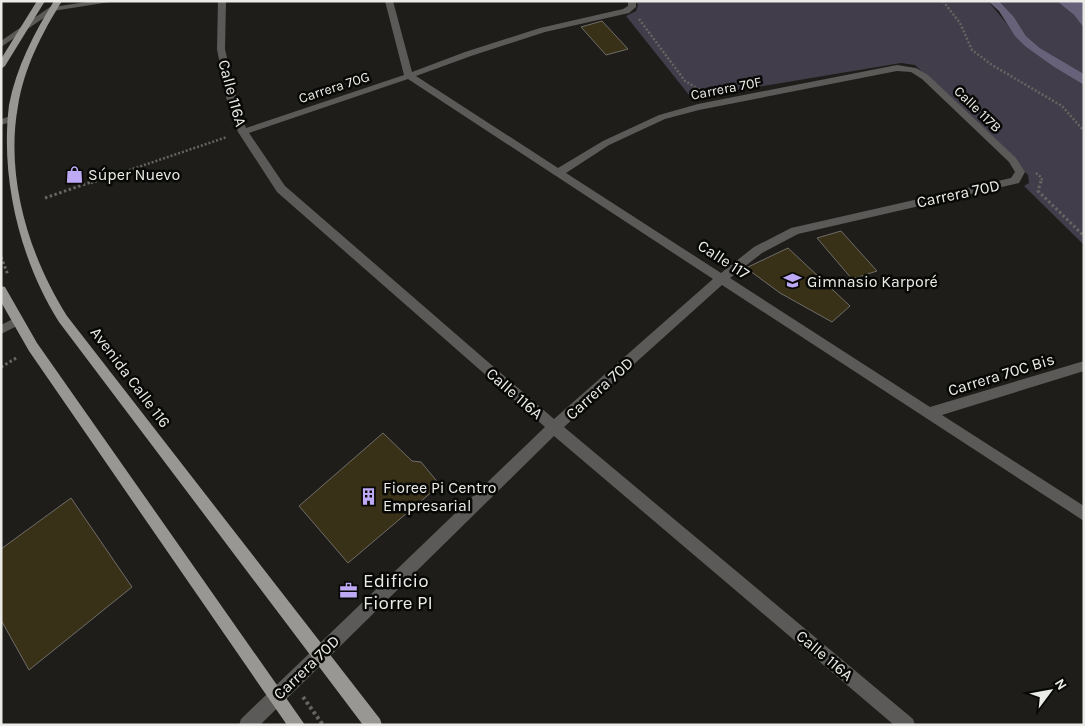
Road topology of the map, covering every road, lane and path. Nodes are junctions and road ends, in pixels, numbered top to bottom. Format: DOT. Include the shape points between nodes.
graph roads {
  1 [pos="41,1"];
  2 [pos="112,1"];
  3 [pos="222,1"];
  4 [pos="389,1"];
  5 [pos="943,1"];
  6 [pos="632,4"];
  7 [pos="55,5"];
  8 [pos="639,19"];
  9 [pos="24,30"];
  10 [pos="1,45"];
  11 [pos="1,66"];
  12 [pos="913,70"];
  13 [pos="409,76"];
  14 [pos="703,91"];
  15 [pos="6,120"];
  16 [pos="1084,131"];
  17 [pos="243,132"];
  18 [pos="1032,169"];
  19 [pos="558,172"];
  20 [pos="1020,172"];
  21 [pos="45,198"];
  22 [pos="1084,236"];
  23 [pos="721,278"];
  24 [pos="1,290"];
  25 [pos="17,321"];
  26 [pos="1,330"];
  27 [pos="1084,366"];
  28 [pos="928,413"];
  29 [pos="554,427"];
  30 [pos="1084,514"];
  31 [pos="319,654"];
  32 [pos="277,696"];
  33 [pos="307,702"];
  34 [pos="246,725"];
  35 [pos="297,725"];
  36 [pos="323,725"];
  37 [pos="374,725"];
  38 [pos="907,725"];
  1 -- 9 [label="main road"];
  2 -- 7 [label="street"];
  3 -- 17 [label="street, Calle 116A" via="221,49 232,101"];
  4 -- 13 [label="street"];
  5 -- 16 [label="path" via="960,23 972,50 1062,106"];
  6 -- 13 [label="street, Carrera 70G" via="626,11 543,30"];
  7 -- 9 [label="street"];
  7 -- 15 [label="main road, Avenida Calle 116" via="24,69"];
  8 -- 14 [label="path" via="685,81"];
  9 -- 10 [label="street"];
  9 -- 11 [label="main road"];
  12 -- 19 [label="street, Carrera 70F" via="897,68 698,106 662,116 606,143"];
  12 -- 20 [label="street, Calle 117B" via="925,77 1013,160"];
  13 -- 17 [label="street, Carrera 70G"];
  13 -- 19 [label="street, Calle 117"];
  15 -- 31 [label="main road, Avenida Calle 116" via="16,196 33,258 47,293"];
  17 -- 21 [label="path"];
  17 -- 29 [label="street, Calle 116A" via="281,189"];
  18 -- 22 [label="path" via="1042,178 1038,191"];
  19 -- 23 [label="street, Calle 117"];
  20 -- 23 [label="street, Carrera 70D" via="1015,181 795,230 758,250"];
  23 -- 28 [label="street, Calle 117"];
  23 -- 29 [label="street, Carrera 70D"];
  24 -- 25 [label="main road"];
  25 -- 26 [label="lane"];
  25 -- 32 [label="main road"];
  27 -- 28 [label="street, Carrera 70C Bis"];
  28 -- 30 [label="street, Calle 117"];
  29 -- 31 [label="street, Carrera 70D"];
  29 -- 38 [label="street, Calle 116A"];
  31 -- 32 [label="street, Carrera 70D"];
  31 -- 37 [label="main road, Avenida Calle 116"];
  32 -- 34 [label="street, Carrera 70D"];
  32 -- 35 [label="main road"];
  33 -- 36 [label="path"];
}
